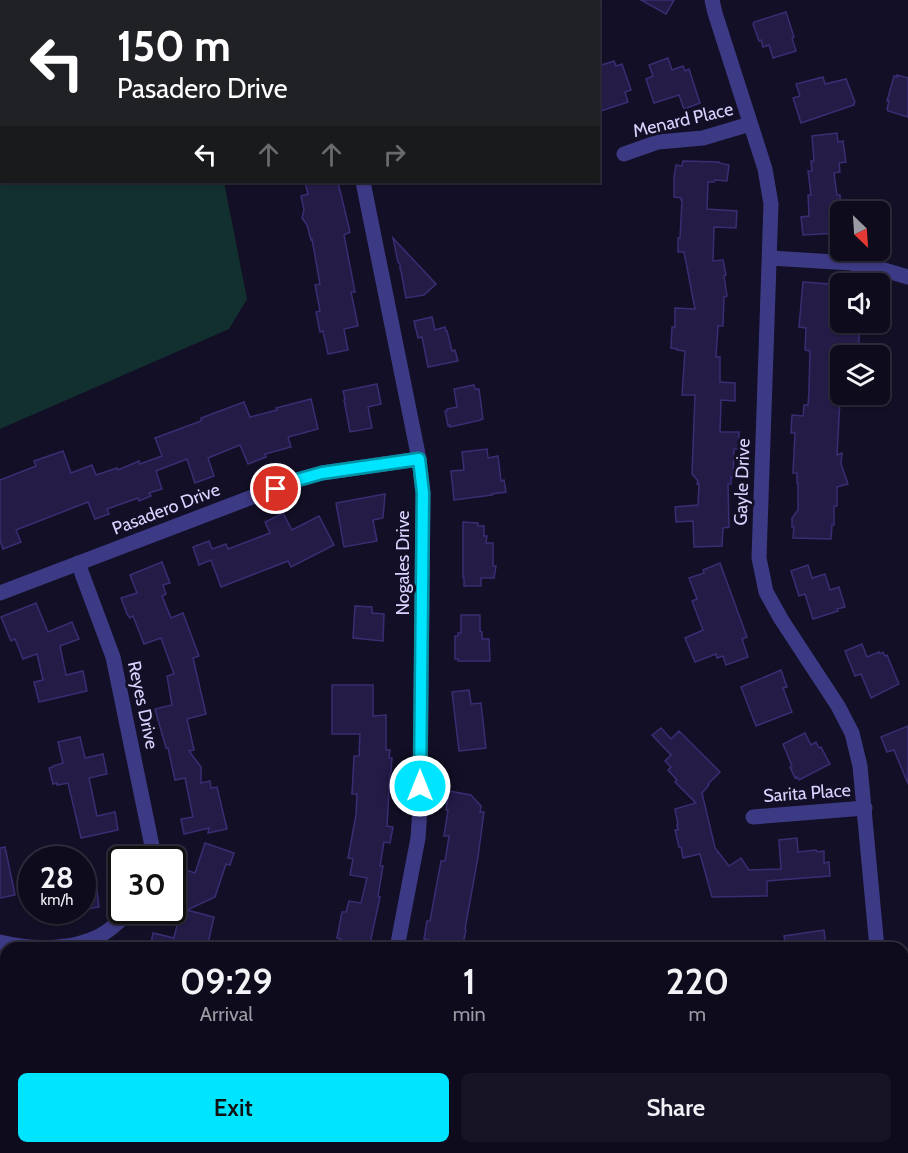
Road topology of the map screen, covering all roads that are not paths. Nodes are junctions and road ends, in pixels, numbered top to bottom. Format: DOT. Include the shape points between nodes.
graph roads {
  1 [pos="712,0"];
  2 [pos="750,124"];
  3 [pos="624,154"];
  4 [pos="363,183"];
  5 [pos="770,258"];
  6 [pos="908,277"];
  7 [pos="419,459"];
  8 [pos="78,563"];
  9 [pos="0,593"];
  10 [pos="865,808"];
  11 [pos="753,817"];
  12 [pos="152,846"];
  13 [pos="115,924"];
  14 [pos="81,942"];
  15 [pos="398,942"];
  16 [pos="876,942"];
  1 -- 2 [label="street, Gayle Drive"];
  2 -- 3 [label="street, Menard Place" via="703,138 658,142"];
  2 -- 5 [label="street, Gayle Drive" via="765,169 771,204"];
  4 -- 7 [label="street, Nogales Drive"];
  5 -- 6 [label="street" via="851,263"];
  5 -- 10 [label="street, Gayle Drive" via="759,558 766,592 852,733"];
  7 -- 8 [label="street, Pasadero Drive" via="297,480"];
  7 -- 15 [label="street, Nogales Drive" via="423,493 420,808"];
  8 -- 9 [label="street, Pasadero Drive"];
  8 -- 12 [label="street, Reyes Drive" via="113,657"];
  10 -- 11 [label="street, Sarita Place"];
  10 -- 16 [label="street, Gayle Drive"];
  13 -- 14 [label="street" via="105,933"];
}
